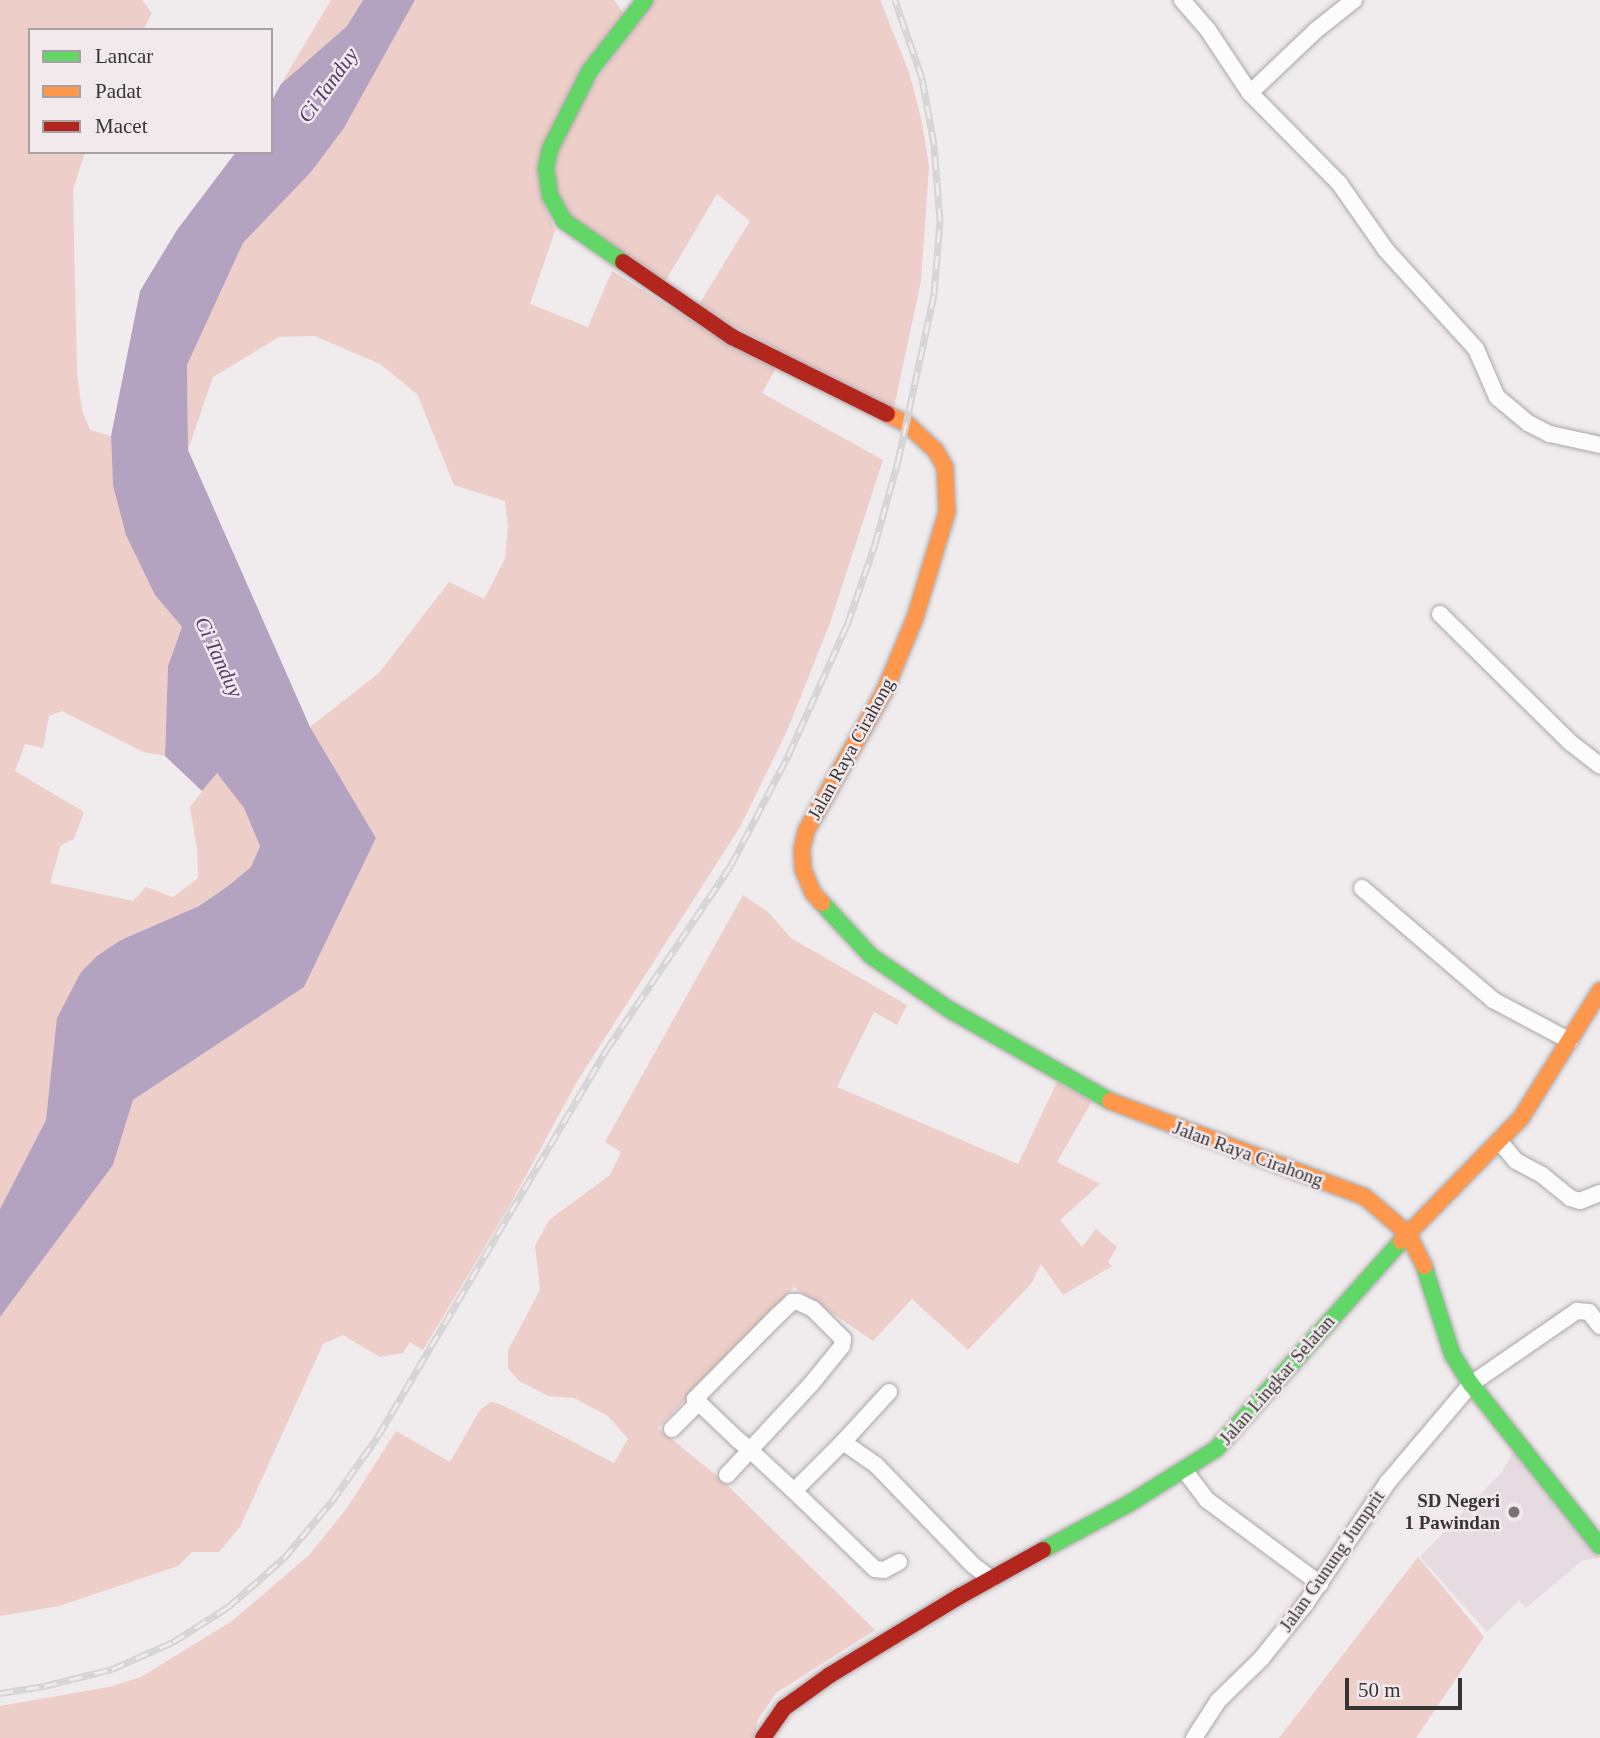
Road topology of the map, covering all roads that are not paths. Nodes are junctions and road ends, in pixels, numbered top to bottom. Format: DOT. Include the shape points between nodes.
graph roads {
  1 [pos="645,0"];
  2 [pos="1182,0"];
  3 [pos="1354,0"];
  4 [pos="1250,93"];
  5 [pos="1600,445"];
  6 [pos="1440,614"];
  7 [pos="1600,766"];
  8 [pos="1362,888"];
  9 [pos="1600,991"];
  10 [pos="1570,1041"];
  11 [pos="1500,1142"];
  12 [pos="1600,1194"];
  13 [pos="1408,1234"];
  14 [pos="1600,1326"];
  15 [pos="1471,1384"];
  16 [pos="889,1392"];
  17 [pos="699,1402"];
  18 [pos="672,1429"];
  19 [pos="843,1442"];
  20 [pos="750,1450"];
  21 [pos="1185,1471"];
  22 [pos="727,1475"];
  23 [pos="794,1492"];
  24 [pos="1600,1546"];
  25 [pos="899,1562"];
  26 [pos="991,1579"];
  27 [pos="1320,1584"];
  28 [pos="764,1738"];
  29 [pos="1194,1738"];
  1 -- 13 [label="street, Jalan Raya Cirahong" via="590,72 550,149 546,168 550,196 564,221 732,337 907,424 935,450 945,467 947,512 915,618 879,702 806,831 803,870 813,893 871,956 950,1010 1060,1074 1110,1101 1365,1197"];
  2 -- 4 [label="street"];
  3 -- 4 [label="street"];
  4 -- 5 [label="street" via="1339,183 1386,250 1476,349 1497,397 1528,423"];
  6 -- 7 [label="street"];
  8 -- 10 [label="street" via="1493,1000"];
  9 -- 10 [label="street, Jalan Lingkar Selatan"];
  10 -- 11 [label="street, Jalan Lingkar Selatan" via="1521,1118"];
  11 -- 12 [label="street" via="1516,1161 1574,1201"];
  11 -- 13 [label="street, Jalan Lingkar Selatan"];
  13 -- 15 [label="street, Jalan Raya Cirahong" via="1433,1289 1452,1354"];
  13 -- 21 [label="street, Jalan Lingkar Selatan" via="1231,1436"];
  14 -- 15 [label="street, Jalan Gunung Jumprit" via="1589,1312 1577,1311"];
  15 -- 24 [label="street, Jalan Raya Cirahong"];
  15 -- 27 [label="street, Jalan Gunung Jumprit" via="1388,1482"];
  16 -- 19 [label="street"];
  17 -- 18 [label="street"];
  17 -- 20 [label="street"];
  17 -- 20 [label="street" via="695,1399 711,1380 792,1302 813,1309 843,1339 842,1346"];
  19 -- 23 [label="street"];
  19 -- 26 [label="street" via="876,1465"];
  20 -- 22 [label="street"];
  20 -- 23 [label="street"];
  21 -- 26 [label="street, Jalan Lingkar Selatan"];
  21 -- 27 [label="street" via="1207,1500"];
  23 -- 25 [label="street" via="875,1569"];
  26 -- 28 [label="street, Jalan Lingkar Selatan" via="830,1675 785,1708"];
  27 -- 29 [label="street, Jalan Gunung Jumprit" via="1261,1659 1218,1701"];
}
